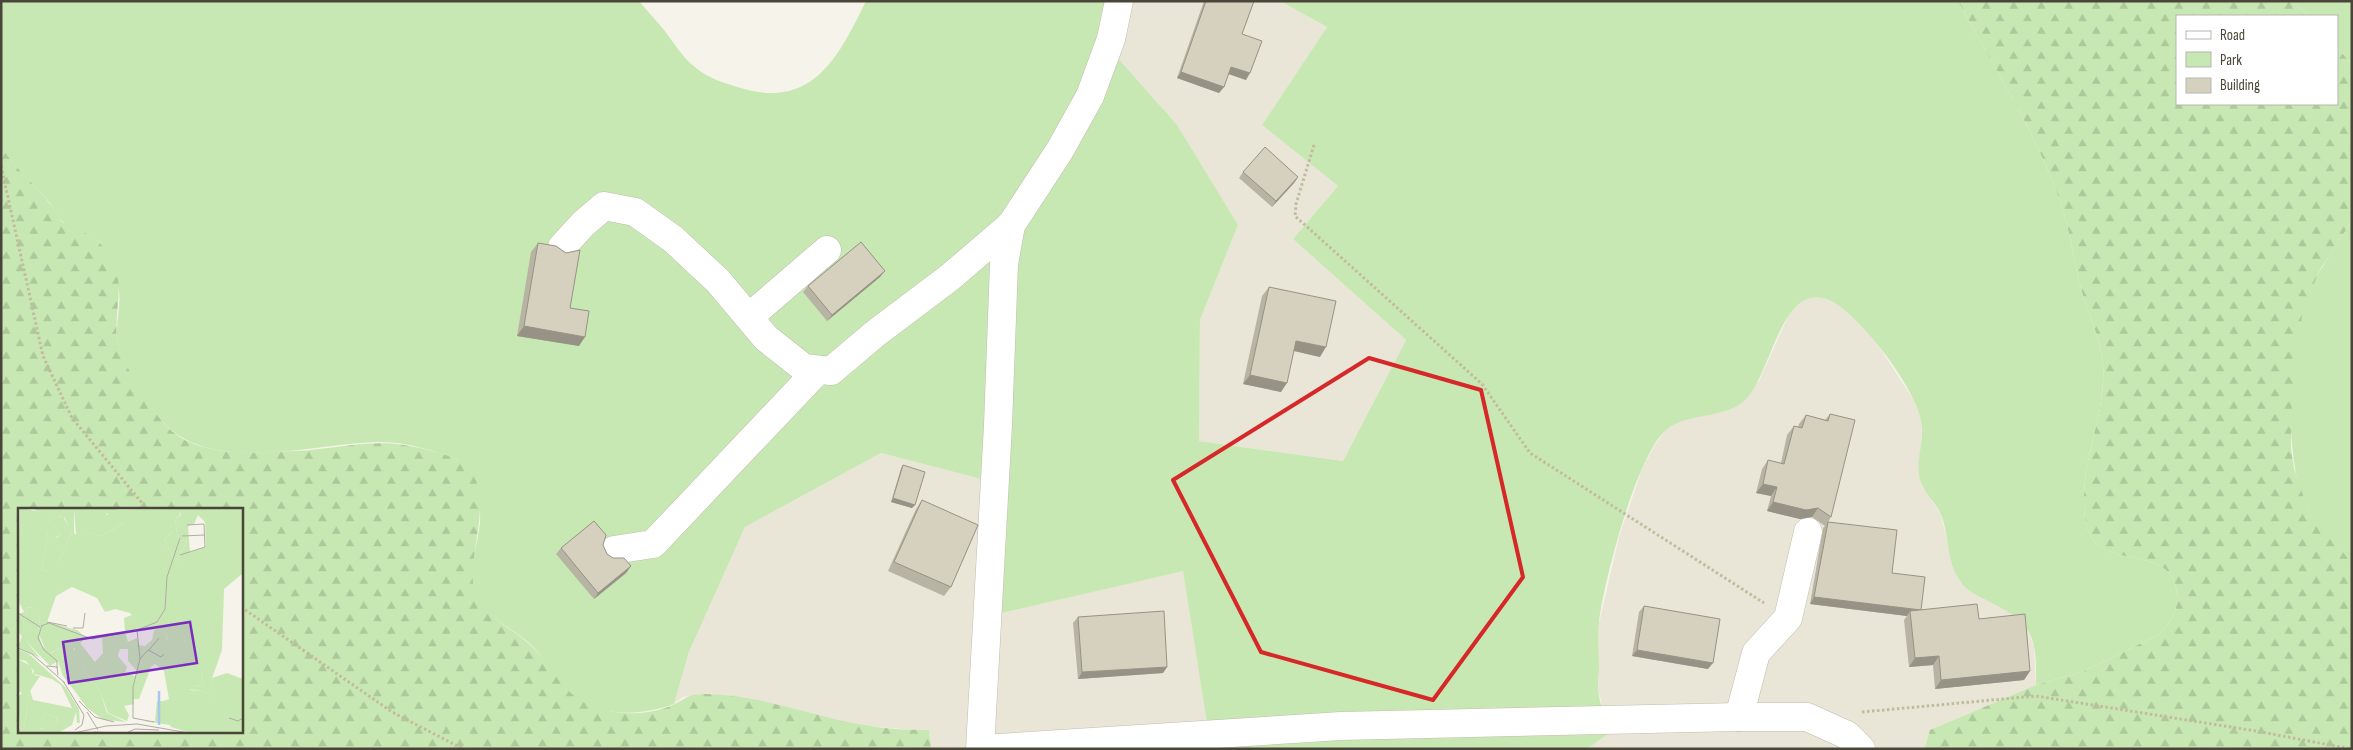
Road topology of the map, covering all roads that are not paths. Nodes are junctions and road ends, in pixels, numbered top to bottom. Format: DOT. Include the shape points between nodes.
graph roads {
  1 [pos="1119,1"];
  2 [pos="1011,225"];
  3 [pos="562,247"];
  4 [pos="827,250"];
  5 [pos="748,317"];
  6 [pos="818,370"];
  7 [pos="1808,532"];
  8 [pos="614,550"];
  9 [pos="1739,717"];
  10 [pos="981,749"];
  11 [pos="1861,749"];
  1 -- 2 [label="street" via="1111,39 1090,96 1060,150"];
  2 -- 6 [label="street" via="831,371"];
  2 -- 10 [label="street" via="1004,264"];
  3 -- 5 [label="street" via="604,206 635,212 674,239 718,281"];
  4 -- 5 [label="street"];
  5 -- 6 [label="street" via="766,338 804,368"];
  6 -- 8 [label="street" via="653,544"];
  7 -- 9 [label="street" via="1788,618 1756,653"];
  9 -- 10 [label="street" via="1341,726"];
  9 -- 11 [label="street" via="1807,718 1847,735"];
}
